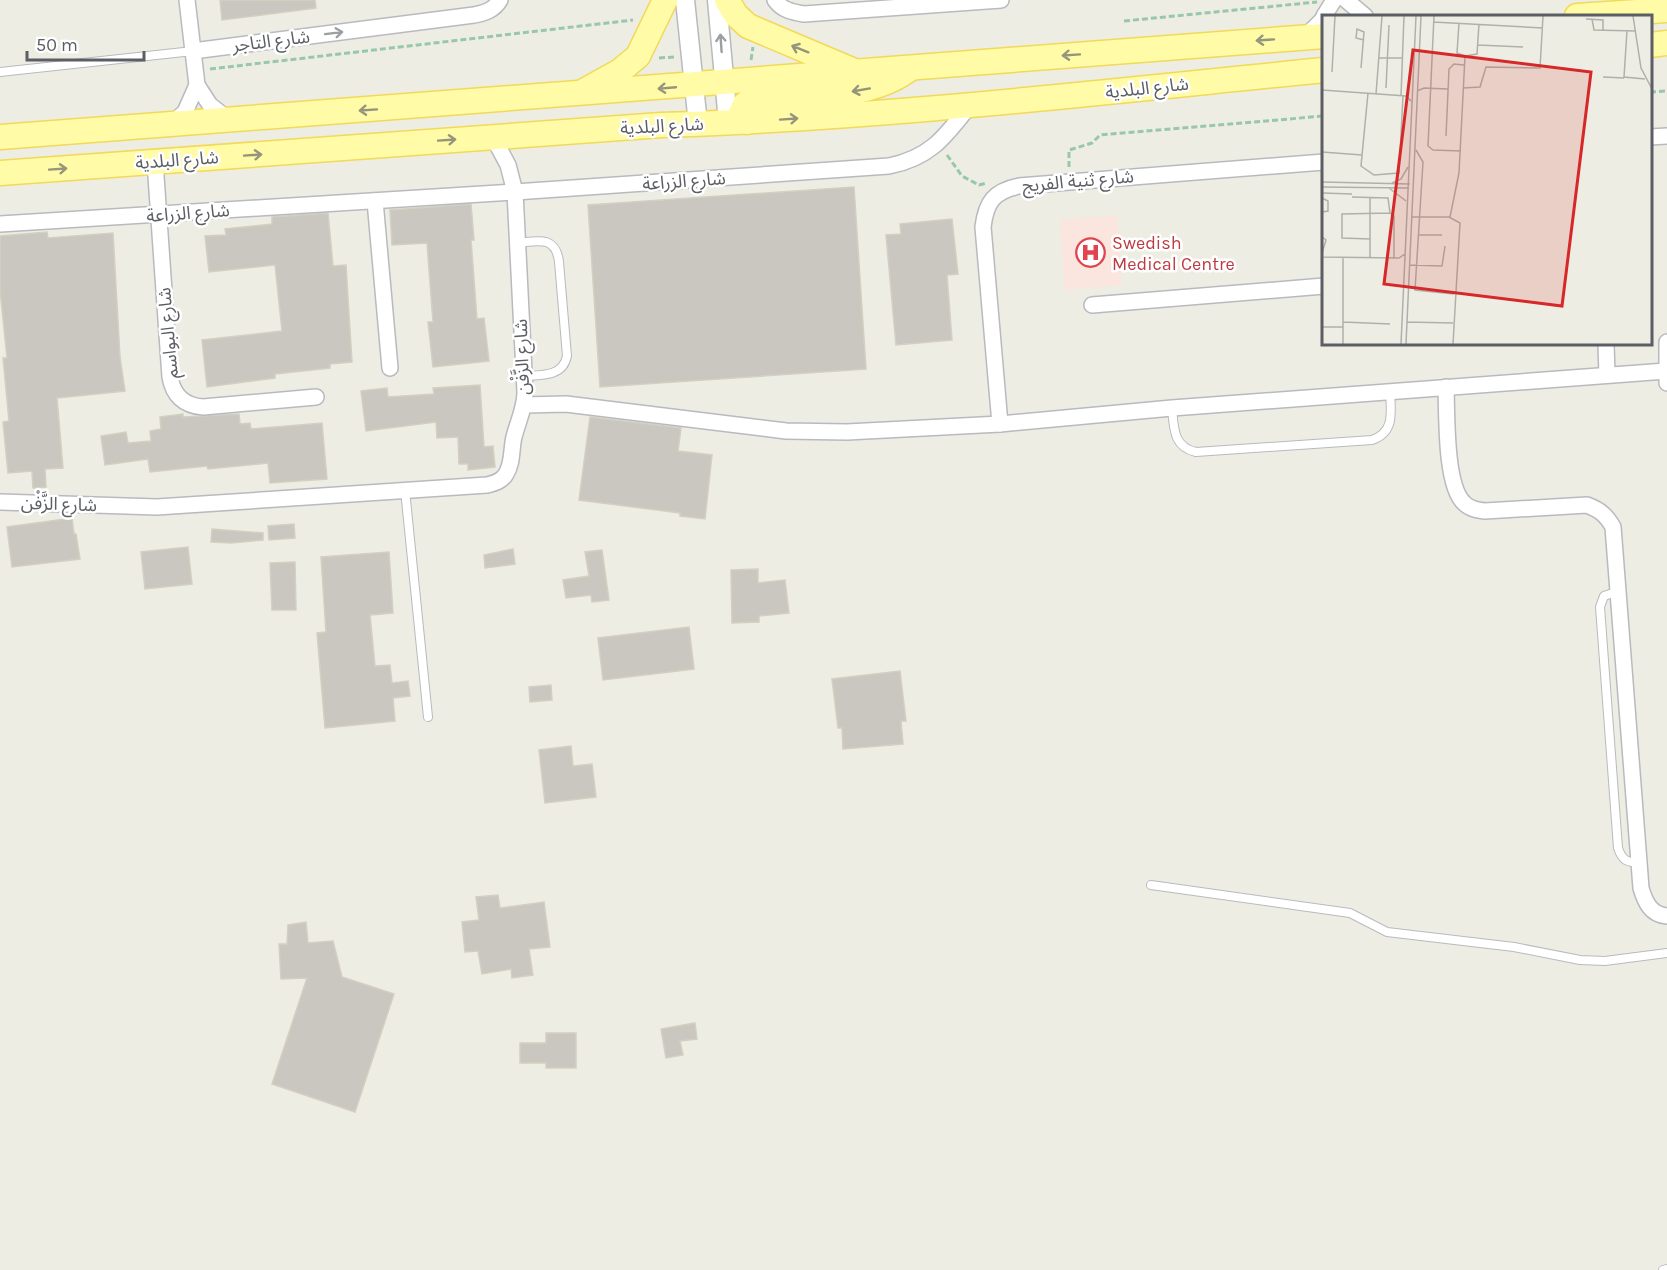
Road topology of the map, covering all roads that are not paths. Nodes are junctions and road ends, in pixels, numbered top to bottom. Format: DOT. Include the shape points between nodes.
graph roads {
  1 [pos="187,0"];
  2 [pos="500,0"];
  3 [pos="665,0"];
  4 [pos="685,0"];
  5 [pos="717,0"];
  6 [pos="727,0"];
  7 [pos="775,0"];
  8 [pos="1000,0"];
  9 [pos="1334,0"];
  10 [pos="1346,0"];
  11 [pos="1667,10"];
  12 [pos="1325,15"];
  13 [pos="1364,15"];
  14 [pos="1592,15"];
  15 [pos="1322,21"];
  16 [pos="1314,37"];
  17 [pos="1667,43"];
  18 [pos="1652,45"];
  19 [pos="193,51"];
  20 [pos="914,67"];
  21 [pos="1322,70"];
  22 [pos="854,71"];
  23 [pos="0,72"];
  24 [pos="196,78"];
  25 [pos="724,83"];
  26 [pos="695,85"];
  27 [pos="578,94"];
  28 [pos="970,105"];
  29 [pos="229,120"];
  30 [pos="738,122"];
  31 [pos="698,124"];
  32 [pos="170,125"];
  33 [pos="1667,136"];
  34 [pos="0,137"];
  35 [pos="493,137"];
  36 [pos="1652,137"];
  37 [pos="155,162"];
  38 [pos="1322,162"];
  39 [pos="0,173"];
  40 [pos="515,192"];
  41 [pos="375,201"];
  42 [pos="159,215"];
  43 [pos="0,224"];
  44 [pos="517,243"];
  45 [pos="1322,286"];
  46 [pos="1092,305"];
  47 [pos="1667,342"];
  48 [pos="1606,345"];
  49 [pos="390,368"];
  50 [pos="1607,375"];
  51 [pos="524,376"];
  52 [pos="1666,377"];
  53 [pos="1446,387"];
  54 [pos="1390,392"];
  55 [pos="316,397"];
  56 [pos="524,405"];
  57 [pos="1172,408"];
  58 [pos="1000,424"];
  59 [pos="405,490"];
  60 [pos="0,502"];
  61 [pos="428,717"];
  62 [pos="1151,885"];
  63 [pos="1667,916"];
  64 [pos="1667,953"];
  1 -- 19 [label="street"];
  19 -- 2 [label="street, شارع التاجر, one-way" via="474,15 485,13"];
  3 -- 27 [label="main road" via="638,56 620,71"];
  4 -- 26 [label="street"];
  25 -- 5 [label="street, one-way"];
  22 -- 6 [label="main road, one-way" via="748,26"];
  7 -- 8 [label="street" via="790,12 804,14"];
  9 -- 12 [label="street"];
  10 -- 13 [label="street"];
  11 -- 14 [label="main road"];
  15 -- 16 [label="street"];
  16 -- 20 [label="main road, شارع البلدية, one-way"];
  17 -- 18 [label="main road"];
  19 -- 23 [label="lane, شارع التاجر"];
  19 -- 24 [label="street"];
  20 -- 22 [label="main road, شارع البلدية"];
  20 -- 30 [label="main road, one-way" via="886,83 855,92 750,101 741,108 743,119"];
  21 -- 28 [label="main road, شارع البلدية"];
  22 -- 25 [label="main road, شارع البلدية"];
  24 -- 29 [label="street" via="210,105"];
  24 -- 32 [label="street" via="185,112"];
  25 -- 26 [label="main road, شارع البلدية"];
  25 -- 30 [label="street"];
  26 -- 27 [label="main road, شارع البلدية, one-way"];
  26 -- 31 [label="street"];
  27 -- 29 [label="main road, شارع البلدية, one-way"];
  30 -- 28 [label="main road, شارع البلدية, one-way"];
  28 -- 40 [label="street, شارع الزراعة" via="939,143 917,159 889,166"];
  29 -- 32 [label="main road, شارع البلدية"];
  30 -- 31 [label="main road, شارع البلدية"];
  31 -- 35 [label="main road, شارع البلدية"];
  32 -- 34 [label="main road, شارع البلدية"];
  33 -- 36 [label="street"];
  37 -- 35 [label="main road, شارع البلدية, one-way"];
  35 -- 40 [label="street, شارع الزَّفْن" via="508,165"];
  39 -- 37 [label="main road, شارع البلدية, one-way"];
  37 -- 42 [label="street, شارع البواسم"];
  38 -- 58 [label="street, شارع ثنية الفريج" via="1019,186 992,198 983,227"];
  40 -- 41 [label="street, شارع الزراعة"];
  40 -- 44 [label="street, شارع الزَّفْن"];
  41 -- 42 [label="street, شارع الزراعة"];
  41 -- 49 [label="street"];
  42 -- 43 [label="street, شارع الزراعة"];
  42 -- 55 [label="street, شارع البواسم" via="170,377 180,399 202,407"];
  44 -- 51 [label="street, شارع الزَّفْن"];
  44 -- 51 [label="lane" via="541,241 556,249 567,356 564,366 555,373"];
  45 -- 46 [label="street"];
  47 -- 52 [label="street"];
  48 -- 50 [label="street"];
  50 -- 52 [label="street"];
  50 -- 53 [label="street"];
  51 -- 56 [label="street, شارع الزَّفْن"];
  53 -- 54 [label="street"];
  53 -- 63 [label="street" via="1450,472 1462,502 1485,512 1587,505 1598,509 1613,527 1641,888 1652,911"];
  54 -- 57 [label="street"];
  54 -- 57 [label="lane" via="1390,425 1380,437 1360,441 1196,452 1182,447 1176,439"];
  56 -- 58 [label="street" via="566,404 786,431 886,431"];
  56 -- 59 [label="street, شارع الزَّفْن" via="510,465 499,481"];
  57 -- 58 [label="street"];
  59 -- 60 [label="street, شارع الزَّفْن" via="157,507"];
  59 -- 61 [label="lane"];
  62 -- 64 [label="lane" via="1350,913 1387,932 1514,947 1580,960 1605,961"];
}
